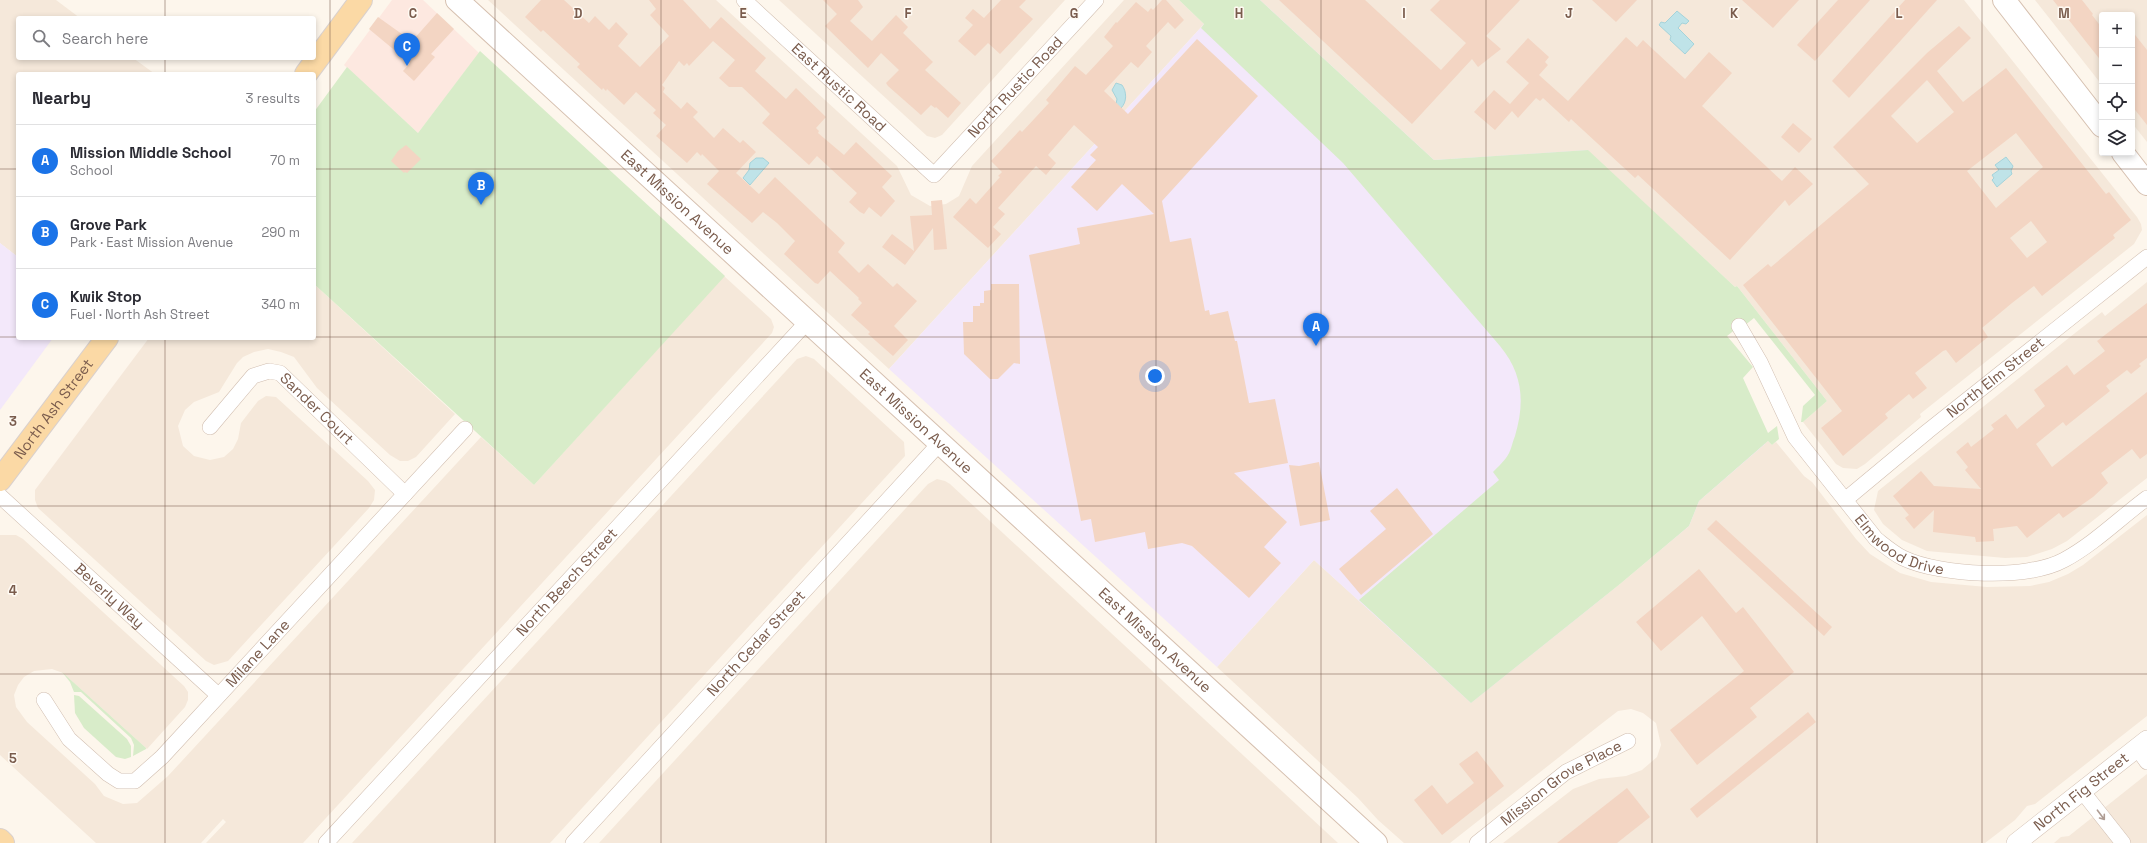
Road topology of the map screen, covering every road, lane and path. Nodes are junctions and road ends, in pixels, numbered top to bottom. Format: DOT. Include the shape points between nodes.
graph roads {
  1 [pos="361,0"];
  2 [pos="457,0"];
  3 [pos="744,0"];
  4 [pos="1096,0"];
  5 [pos="2004,0"];
  6 [pos="307,72"];
  7 [pos="2099,122"];
  8 [pos="2125,156"];
  9 [pos="934,175"];
  10 [pos="2147,184"];
  11 [pos="2147,257"];
  12 [pos="807,322"];
  13 [pos="1740,326"];
  14 [pos="105,340"];
  15 [pos="210,428"];
  16 [pos="465,429"];
  17 [pos="939,444"];
  18 [pos="0,480"];
  19 [pos="405,494"];
  20 [pos="0,496"];
  21 [pos="2147,498"];
  22 [pos="1844,500"];
  23 [pos="218,696"];
  24 [pos="44,700"];
  25 [pos="1628,741"];
  26 [pos="2144,750"];
  27 [pos="2082,791"];
  28 [pos="0,840"];
  29 [pos="3,843"];
  30 [pos="326,843"];
  31 [pos="573,843"];
  32 [pos="1376,843"];
  33 [pos="1477,843"];
  34 [pos="2016,843"];
  35 [pos="2123,843"];
  1 -- 6 [label="main road"];
  2 -- 12 [label="main road, East Mission Avenue"];
  3 -- 9 [label="street, East Rustic Road"];
  4 -- 9 [label="street, North Rustic Road"];
  5 -- 7 [label="main road"];
  8 -- 10 [label="main road"];
  11 -- 22 [label="street, North Elm Street"];
  12 -- 17 [label="main road, East Mission Avenue"];
  12 -- 30 [label="street, North Beech Street"];
  13 -- 22 [label="street, Elmwood Drive" via="1795,437"];
  14 -- 18 [label="main road, North Ash Street"];
  15 -- 19 [label="street, Sander Court" via="253,376 269,371 280,373"];
  16 -- 19 [label="street, Milane Lane"];
  17 -- 31 [label="street, North Cedar Street"];
  17 -- 32 [label="main road, East Mission Avenue"];
  19 -- 23 [label="street, Milane Lane"];
  20 -- 23 [label="street, Beverly Way"];
  21 -- 22 [label="street, Elmwood Drive" via="2064,560 2027,572 2002,574 1937,568 1904,558 1876,539"];
  23 -- 24 [label="street, Milane Lane" via="162,757 135,781 119,781 108,774 69,739"];
  25 -- 33 [label="street, Mission Grove Place" via="1566,772"];
  26 -- 27 [label="street, North Fig Street"];
  27 -- 34 [label="street, North Fig Street"];
  27 -- 35 [label="street, one-way"];
  28 -- 29 [label="main road"];
}
